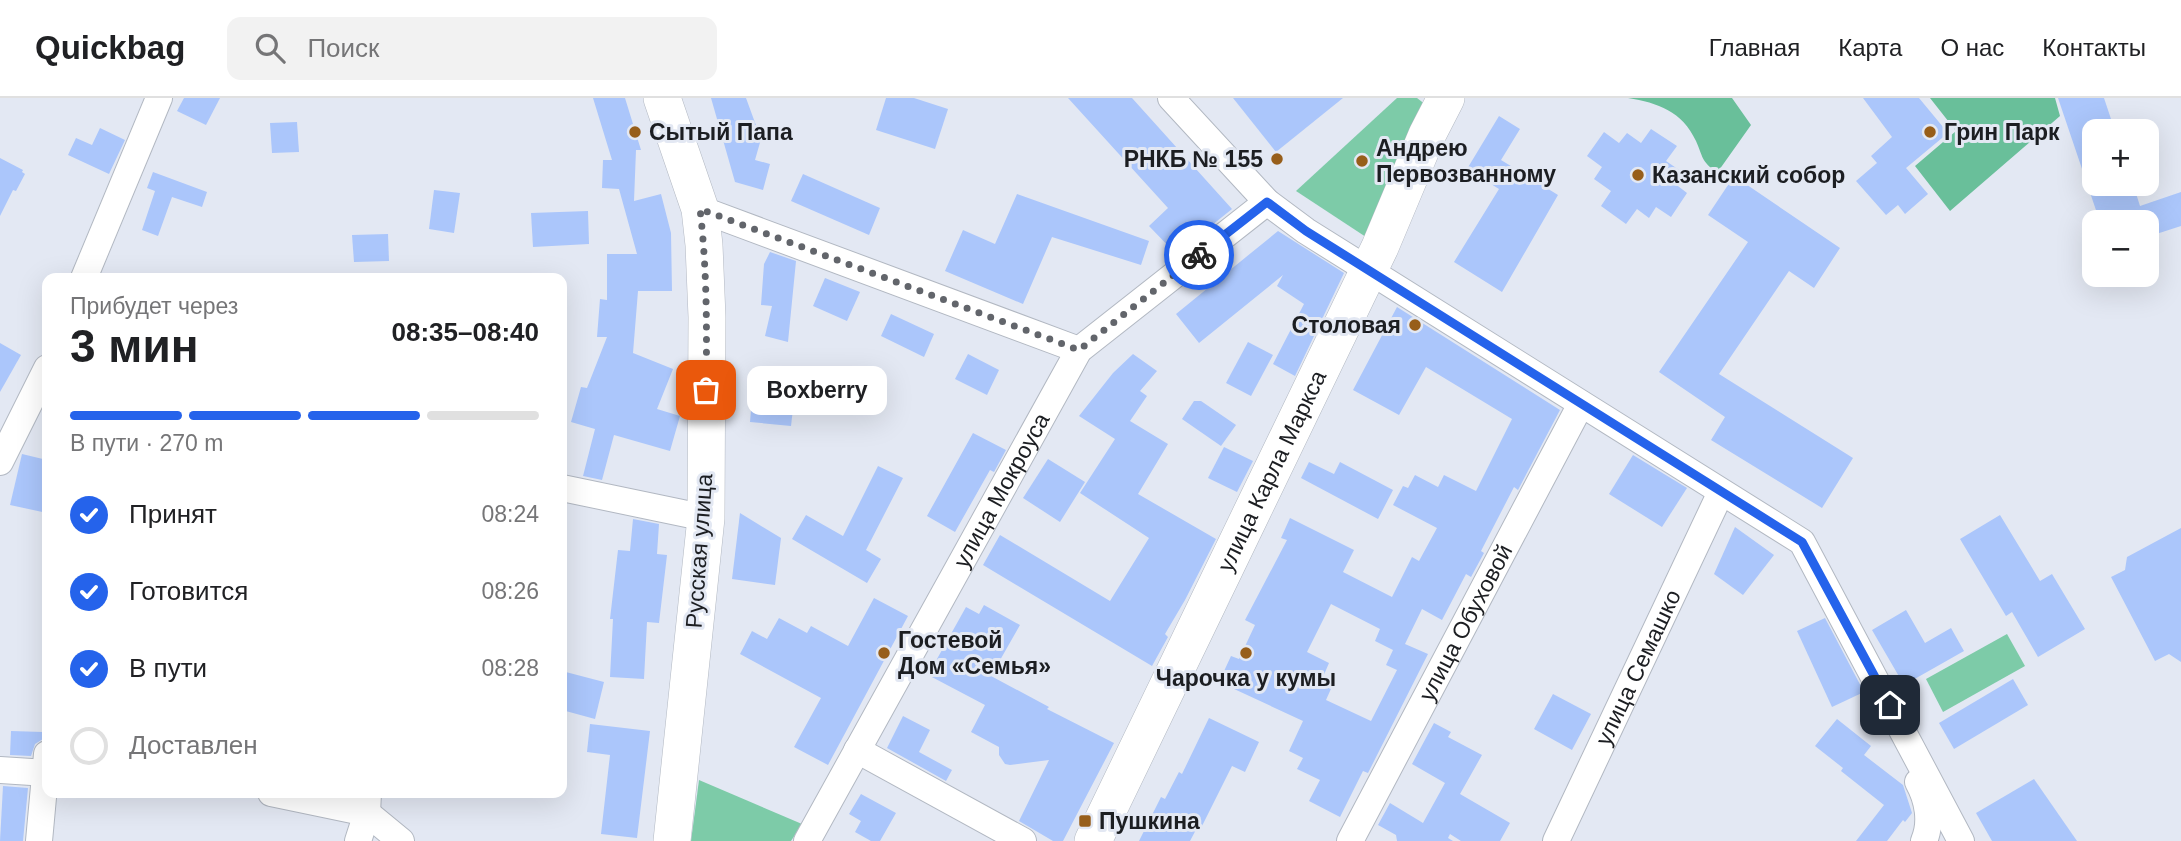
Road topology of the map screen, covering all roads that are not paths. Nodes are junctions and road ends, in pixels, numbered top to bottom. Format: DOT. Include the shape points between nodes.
graph roads {
  1 [pos="159,98"];
  2 [pos="662,98"];
  3 [pos="1171,98"];
  4 [pos="1446,98"];
  5 [pos="1267,202"];
  6 [pos="700,209"];
  7 [pos="1369,270"];
  8 [pos="86,273"];
  9 [pos="1079,350"];
  10 [pos="42,385"];
  11 [pos="1581,404"];
  12 [pos="0,462"];
  13 [pos="567,489"];
  14 [pos="1721,492"];
  15 [pos="706,518"];
  16 [pos="1903,729"];
  17 [pos="857,750"];
  18 [pos="42,766"];
  19 [pos="0,770"];
  20 [pos="43,798"];
  21 [pos="320,798"];
  22 [pos="368,803"];
  23 [pos="39,841"];
  24 [pos="358,841"];
  25 [pos="401,841"];
  26 [pos="672,841"];
  27 [pos="807,841"];
  28 [pos="1023,841"];
  29 [pos="1093,841"];
  30 [pos="1350,841"];
  31 [pos="1556,841"];
  32 [pos="1924,841"];
  33 [pos="1961,841"];
  1 -- 8 [label="street"];
  2 -- 6 [label="main road, Русская улица"];
  3 -- 5 [label="street"];
  4 -- 7 [label="main road, улица Карла Маркса"];
  5 -- 7 [label="street"];
  5 -- 9 [label="street, улица Мокроуса"];
  6 -- 9 [label="street"];
  6 -- 15 [label="main road, Русская улица" via="707,317"];
  7 -- 11 [label="street"];
  7 -- 29 [label="main road, улица Карла Маркса"];
  9 -- 17 [label="street, улица Мокроуса"];
  10 -- 12 [label="street"];
  11 -- 14 [label="street"];
  11 -- 30 [label="street, улица Обуховой"];
  13 -- 15 [label="street"];
  14 -- 16 [label="street" via="1802,542"];
  14 -- 31 [label="street, улица Семашко"];
  15 -- 26 [label="main road, Русская улица"];
  16 -- 32 [label="street" via="1903,757 1924,793 1930,827"];
  16 -- 33 [label="street"];
  17 -- 27 [label="street, улица Мокроуса"];
  17 -- 28 [label="street"];
  18 -- 19 [label="street"];
  20 -- 23 [label="street"];
  21 -- 22 [label="street"];
  22 -- 24 [label="street"];
  22 -- 25 [label="street"];
}
